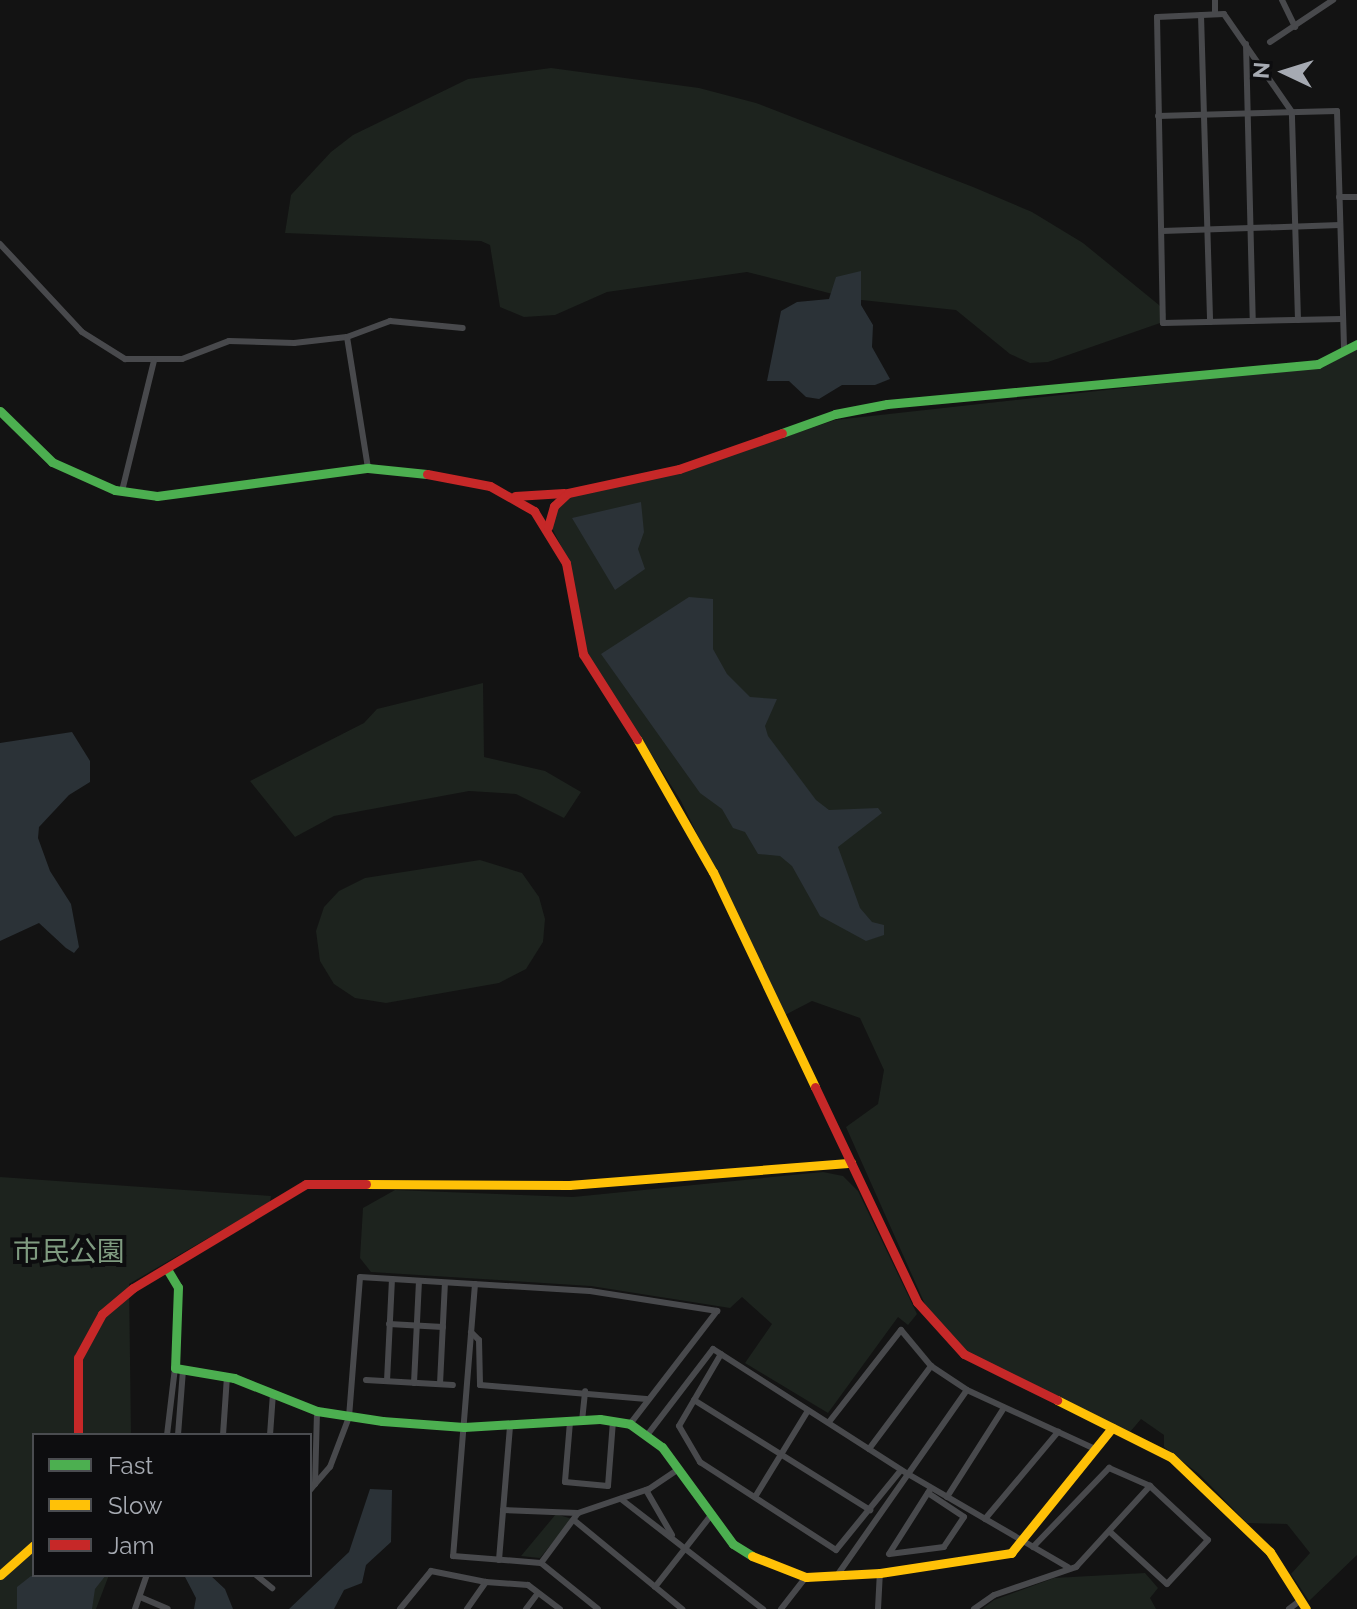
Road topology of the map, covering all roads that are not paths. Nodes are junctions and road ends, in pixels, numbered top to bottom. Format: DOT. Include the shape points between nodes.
graph roads {
  1 [pos="1215,0"];
  2 [pos="1282,0"];
  3 [pos="1317,0"];
  4 [pos="1333,0"];
  5 [pos="1321,9"];
  6 [pos="1215,14"];
  7 [pos="1201,15"];
  8 [pos="1295,27"];
  9 [pos="1270,42"];
  10 [pos="1245,43"];
  11 [pos="1292,112"];
  12 [pos="1247,113"];
  13 [pos="1202,115"];
  14 [pos="1158,116"];
  15 [pos="1339,197"];
  16 [pos="1357,197"];
  17 [pos="1340,225"];
  18 [pos="1296,227"];
  19 [pos="1251,228"];
  20 [pos="1207,229"];
  21 [pos="1162,231"];
  22 [pos="0,244"];
  23 [pos="1342,319"];
  24 [pos="1298,320"];
  25 [pos="1253,321"];
  26 [pos="1210,322"];
  27 [pos="463,328"];
  28 [pos="347,337"];
  29 [pos="1357,344"];
  30 [pos="1344,352"];
  31 [pos="154,361"];
  32 [pos="0,411"];
  33 [pos="368,468"];
  34 [pos="122,491"];
  35 [pos="568,493"];
  36 [pos="515,496"];
  37 [pos="548,527"];
  38 [pos="851,1163"];
  39 [pos="167,1269"];
  40 [pos="392,1279"];
  41 [pos="419,1281"];
  42 [pos="445,1283"];
  43 [pos="475,1284"];
  44 [pos="389,1324"];
  45 [pos="417,1325"];
  46 [pos="443,1327"];
  47 [pos="471,1332"];
  48 [pos="721,1354"];
  49 [pos="931,1366"];
  50 [pos="179,1369"];
  51 [pos="227,1377"];
  52 [pos="366,1380"];
  53 [pos="387,1381"];
  54 [pos="414,1383"];
  55 [pos="440,1384"];
  56 [pos="453,1385"];
  57 [pos="967,1390"];
  58 [pos="585,1391"];
  59 [pos="273,1393"];
  60 [pos="646,1399"];
  61 [pos="694,1400"];
  62 [pos="1004,1408"];
  63 [pos="317,1411"];
  64 [pos="807,1412"];
  65 [pos="349,1417"];
  66 [pos="582,1421"];
  67 [pos="613,1421"];
  68 [pos="570,1422"];
  69 [pos="829,1422"];
  70 [pos="630,1424"];
  71 [pos="510,1426"];
  72 [pos="464,1427"];
  73 [pos="1112,1428"];
  74 [pos="1058,1432"];
  75 [pos="78,1433"];
  76 [pos="167,1433"];
  77 [pos="178,1433"];
  78 [pos="223,1433"];
  79 [pos="270,1433"];
  80 [pos="648,1434"];
  81 [pos="869,1449"];
  82 [pos="1095,1449"];
  83 [pos="781,1453"];
  84 [pos="677,1470"];
  85 [pos="905,1472"];
  86 [pos="1150,1486"];
  87 [pos="312,1487"];
  88 [pos="646,1490"];
  89 [pos="930,1491"];
  90 [pos="755,1497"];
  91 [pos="947,1497"];
  92 [pos="621,1499"];
  93 [pos="503,1510"];
  94 [pos="870,1510"];
  95 [pos="578,1513"];
  96 [pos="709,1518"];
  97 [pos="985,1519"];
  98 [pos="575,1521"];
  99 [pos="1110,1532"];
  100 [pos="675,1541"];
  101 [pos="1029,1544"];
  102 [pos="32,1547"];
  103 [pos="684,1548"];
  104 [pos="499,1560"];
  105 [pos="541,1563"];
  106 [pos="1068,1567"];
  107 [pos="880,1573"];
  108 [pos="0,1575"];
  109 [pos="146,1577"];
  110 [pos="258,1577"];
  111 [pos="806,1577"];
  112 [pos="835,1577"];
  113 [pos="486,1582"];
  114 [pos="655,1587"];
  115 [pos="272,1588"];
  116 [pos="538,1593"];
  117 [pos="140,1597"];
  118 [pos="1304,1605"];
  119 [pos="405,1608"];
  120 [pos="135,1609"];
  121 [pos="168,1609"];
  122 [pos="467,1609"];
  123 [pos="526,1609"];
  124 [pos="560,1609"];
  125 [pos="598,1609"];
  126 [pos="682,1609"];
  127 [pos="763,1609"];
  128 [pos="781,1609"];
  129 [pos="878,1609"];
  130 [pos="974,1609"];
  131 [pos="1289,1609"];
  1 -- 6 [label="street"];
  2 -- 8 [label="street"];
  3 -- 5 [label="street"];
  4 -- 5 [label="street"];
  5 -- 8 [label="street"];
  6 -- 7 [label="street"];
  6 -- 10 [label="street" via="1224,14"];
  7 -- 13 [label="street"];
  7 -- 14 [label="street" via="1157,17"];
  8 -- 9 [label="street"];
  10 -- 11 [label="street"];
  10 -- 12 [label="street"];
  11 -- 12 [label="street"];
  11 -- 15 [label="street" via="1337,111"];
  11 -- 18 [label="street"];
  12 -- 13 [label="street"];
  12 -- 19 [label="street"];
  13 -- 14 [label="street"];
  13 -- 20 [label="street"];
  14 -- 21 [label="street"];
  15 -- 16 [label="street"];
  15 -- 17 [label="street"];
  17 -- 18 [label="street"];
  17 -- 23 [label="street"];
  18 -- 19 [label="street"];
  18 -- 24 [label="street"];
  19 -- 20 [label="street"];
  19 -- 25 [label="street"];
  20 -- 21 [label="street"];
  20 -- 26 [label="street"];
  21 -- 26 [label="street" via="1163,323"];
  22 -- 31 [label="street" via="82,332 119,357"];
  23 -- 24 [label="street"];
  23 -- 30 [label="street"];
  24 -- 25 [label="street"];
  25 -- 26 [label="street"];
  27 -- 28 [label="street" via="390,321"];
  28 -- 31 [label="street" via="294,343 229,341 182,359"];
  28 -- 33 [label="street"];
  29 -- 30 [label="street"];
  30 -- 35 [label="street" via="1318,364 887,404 835,414 679,469"];
  31 -- 34 [label="street"];
  32 -- 34 [label="street" via="52,462 92,483"];
  33 -- 34 [label="street" via="157,496"];
  33 -- 36 [label="street" via="444,475"];
  35 -- 36 [label="street"];
  35 -- 37 [label="street" via="554,506"];
  36 -- 37 [label="street"];
  37 -- 38 [label="street" via="566,563 583,654 678,804"];
  38 -- 39 [label="street" via="569,1185 306,1184"];
  38 -- 73 [label="street" via="917,1302 938,1331 997,1373"];
  39 -- 50 [label="street" via="179,1294"];
  39 -- 75 [label="street" via="116,1301 82,1345 76,1370"];
  40 -- 41 [label="street"];
  40 -- 44 [label="street"];
  40 -- 65 [label="street" via="360,1277"];
  41 -- 42 [label="street"];
  41 -- 45 [label="street"];
  42 -- 43 [label="street"];
  42 -- 46 [label="street"];
  43 -- 47 [label="street"];
  43 -- 60 [label="street" via="590,1291 717,1311"];
  44 -- 45 [label="street"];
  44 -- 53 [label="street"];
  45 -- 46 [label="street"];
  45 -- 54 [label="street"];
  46 -- 55 [label="street"];
  47 -- 58 [label="street" via="479,1340 480,1385"];
  47 -- 72 [label="street"];
  48 -- 61 [label="street"];
  48 -- 64 [label="street"];
  48 -- 80 [label="street" via="713,1349"];
  49 -- 57 [label="street"];
  49 -- 69 [label="street" via="901,1330"];
  49 -- 81 [label="street"];
  50 -- 51 [label="street"];
  50 -- 76 [label="street"];
  50 -- 77 [label="street"];
  51 -- 59 [label="street"];
  51 -- 78 [label="street"];
  52 -- 53 [label="street"];
  53 -- 54 [label="street"];
  54 -- 55 [label="street"];
  55 -- 56 [label="street"];
  57 -- 62 [label="street"];
  57 -- 85 [label="street"];
  58 -- 60 [label="street"];
  58 -- 66 [label="street"];
  59 -- 63 [label="street"];
  59 -- 79 [label="street"];
  60 -- 70 [label="street"];
  61 -- 83 [label="street"];
  61 -- 90 [label="street" via="679,1426 700,1462"];
  62 -- 74 [label="street"];
  62 -- 91 [label="street"];
  63 -- 65 [label="street"];
  63 -- 87 [label="street"];
  64 -- 69 [label="street"];
  64 -- 83 [label="street"];
  65 -- 72 [label="street"];
  65 -- 87 [label="street" via="330,1467"];
  66 -- 67 [label="street"];
  66 -- 68 [label="street"];
  67 -- 68 [label="street" via="608,1486 565,1482"];
  67 -- 70 [label="street"];
  68 -- 71 [label="street"];
  69 -- 81 [label="street"];
  70 -- 80 [label="street"];
  71 -- 72 [label="street"];
  71 -- 93 [label="street"];
  72 -- 104 [label="street" via="453,1556"];
  73 -- 82 [label="street"];
  73 -- 118 [label="street" via="1144,1441 1198,1479 1270,1552"];
  74 -- 82 [label="street"];
  74 -- 97 [label="street"];
  80 -- 84 [label="street"];
  81 -- 85 [label="street"];
  82 -- 101 [label="street"];
  83 -- 90 [label="street"];
  83 -- 94 [label="street"];
  84 -- 88 [label="street"];
  84 -- 96 [label="street"];
  85 -- 89 [label="street"];
  85 -- 94 [label="street"];
  85 -- 112 [label="street"];
  86 -- 99 [label="street"];
  86 -- 99 [label="street" via="1208,1540 1167,1584"];
  86 -- 101 [label="street" via="1109,1468"];
  88 -- 92 [label="street"];
  88 -- 100 [label="street"];
  89 -- 89 [label="street" via="889,1554 944,1547 964,1517"];
  89 -- 91 [label="street"];
  90 -- 94 [label="street" via="836,1550"];
  91 -- 97 [label="street"];
  92 -- 95 [label="street"];
  92 -- 100 [label="street"];
  93 -- 95 [label="street"];
  93 -- 104 [label="street"];
  95 -- 98 [label="street"];
  96 -- 103 [label="street"];
  96 -- 111 [label="street" via="760,1562"];
  97 -- 101 [label="street"];
  98 -- 105 [label="street"];
  98 -- 114 [label="street"];
  99 -- 106 [label="street" via="1076,1567"];
  100 -- 103 [label="street"];
  101 -- 106 [label="street"];
  101 -- 107 [label="street" via="1005,1555"];
  102 -- 108 [label="street"];
  103 -- 114 [label="street"];
  103 -- 127 [label="street"];
  104 -- 105 [label="street"];
  105 -- 125 [label="street"];
  106 -- 130 [label="street" via="994,1595"];
  107 -- 112 [label="street"];
  107 -- 129 [label="street"];
  109 -- 117 [label="street"];
  110 -- 115 [label="street"];
  111 -- 112 [label="street"];
  111 -- 128 [label="street"];
  113 -- 116 [label="street" via="528,1585"];
  113 -- 119 [label="street" via="431,1571"];
  113 -- 122 [label="street"];
  114 -- 126 [label="street"];
  116 -- 123 [label="street"];
  116 -- 124 [label="street"];
  117 -- 120 [label="street"];
  117 -- 121 [label="street"];
  118 -- 131 [label="street"];
}
